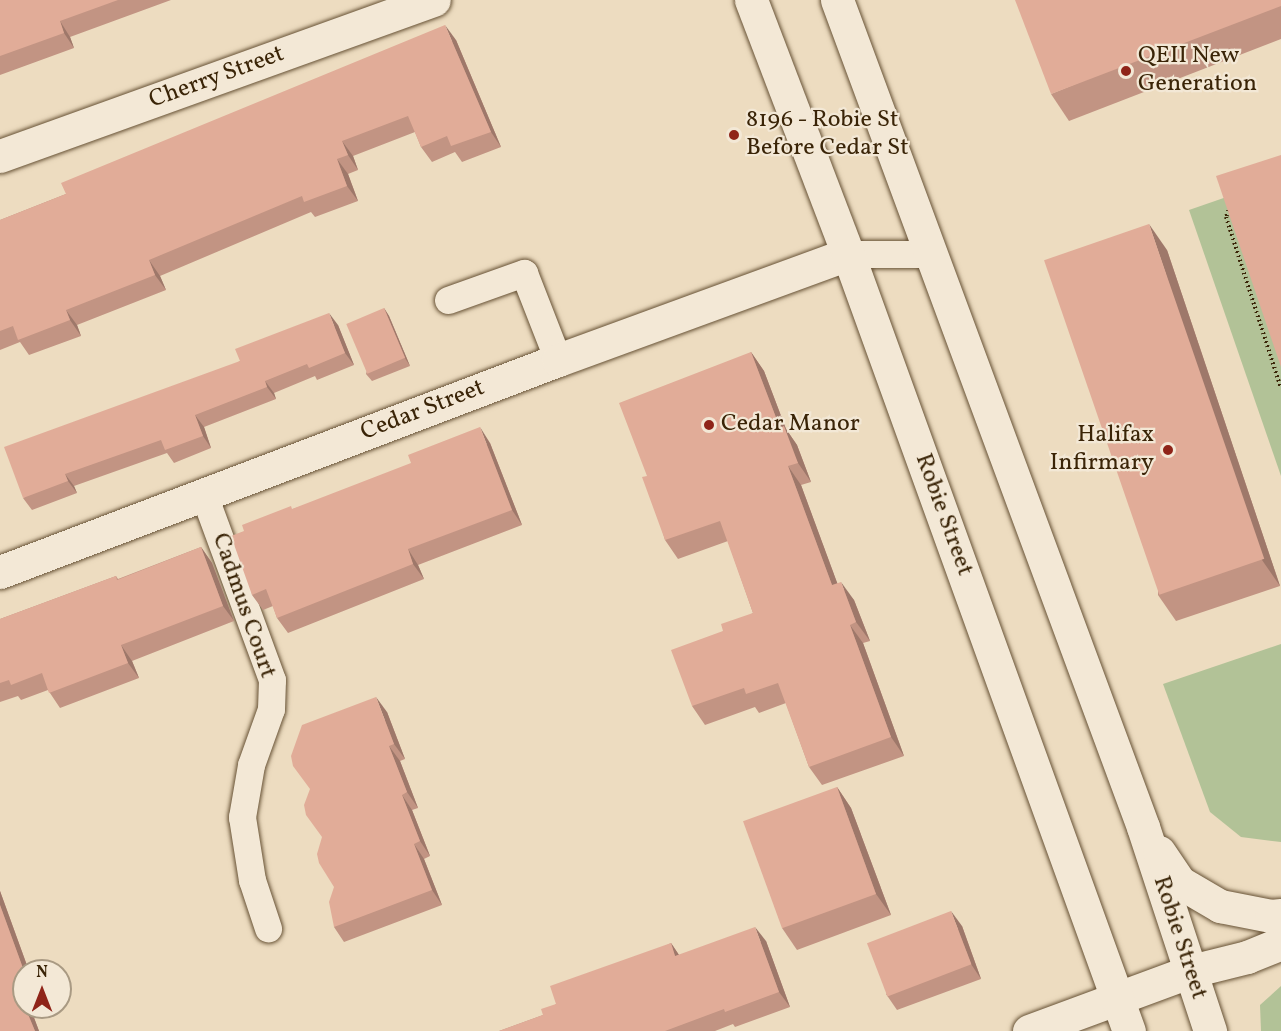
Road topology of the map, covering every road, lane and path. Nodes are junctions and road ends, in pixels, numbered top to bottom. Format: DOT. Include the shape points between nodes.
graph roads {
  1 [pos="434,0"];
  2 [pos="751,0"];
  3 [pos="837,0"];
  4 [pos="0,156"];
  5 [pos="1231,202"];
  6 [pos="848,254"];
  7 [pos="930,254"];
  8 [pos="448,300"];
  9 [pos="558,360"];
  10 [pos="1281,388"];
  11 [pos="204,495"];
  12 [pos="0,572"];
  13 [pos="1143,827"];
  14 [pos="1281,915"];
  15 [pos="268,928"];
  16 [pos="1281,943"];
  17 [pos="1191,971"];
  18 [pos="1118,999"];
  19 [pos="1029,1031"];
  20 [pos="1129,1031"];
  21 [pos="1210,1031"];
  1 -- 4 [label="main road, Cherry Street"];
  2 -- 6 [label="main road, Robie Street"];
  3 -- 7 [label="main road, Robie Street"];
  5 -- 10 [label="path" via="1226,217"];
  6 -- 7 [label="lane"];
  6 -- 9 [label="main road, Cedar Street"];
  6 -- 18 [label="main road, Robie Street"];
  7 -- 13 [label="main road, Robie Street"];
  8 -- 9 [label="lane" via="524,273"];
  9 -- 11 [label="main road, Cedar Street"];
  11 -- 12 [label="main road, Cedar Street"];
  11 -- 15 [label="lane, Cadmus Court" via="272,680 271,709 251,765 242,818 252,880"];
  13 -- 14 [label="main road" via="1179,882 1220,906"];
  13 -- 17 [label="main road, Robie Street"];
  16 -- 17 [label="main road" via="1247,957"];
  17 -- 18 [label="main road"];
  17 -- 21 [label="main road, Robie Street"];
  18 -- 19 [label="main road"];
  18 -- 20 [label="main road, Robie Street"];
}
